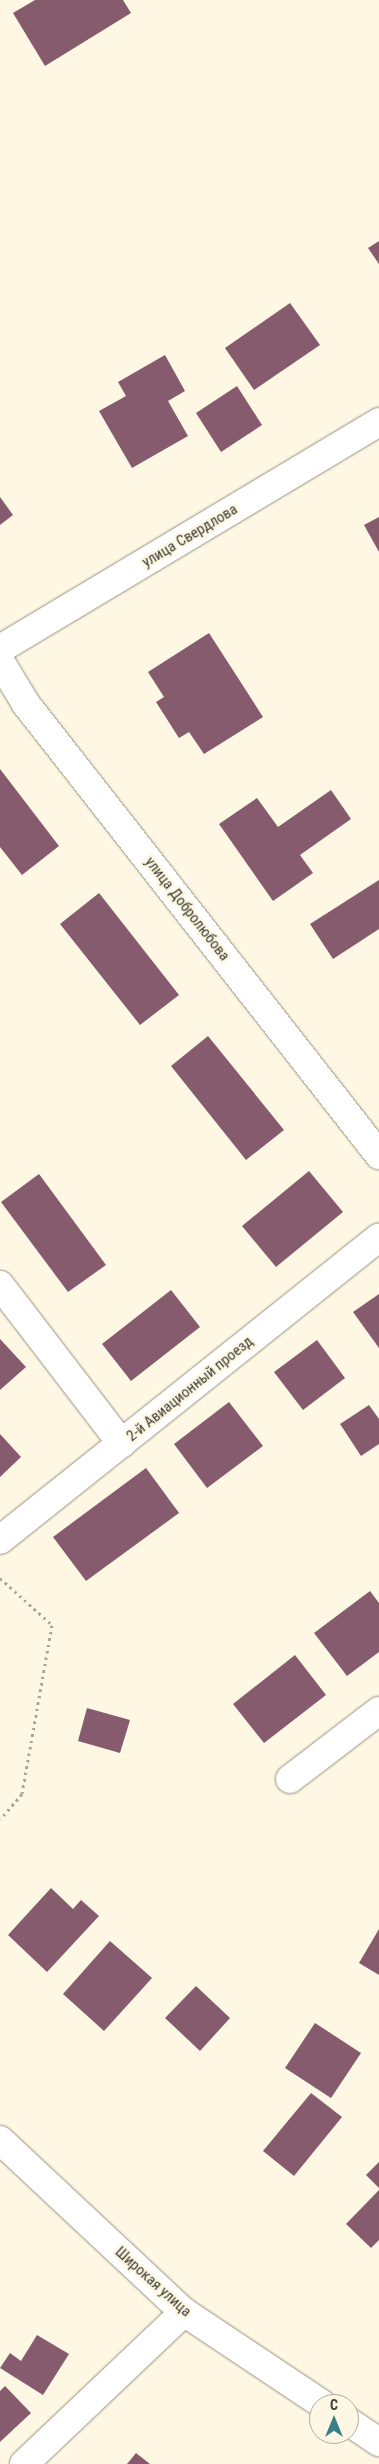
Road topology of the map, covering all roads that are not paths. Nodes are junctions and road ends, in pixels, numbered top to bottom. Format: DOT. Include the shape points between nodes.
graph roads {
  1 [pos="379,422"];
  2 [pos="0,649"];
  3 [pos="0,661"];
  4 [pos="379,1155"];
  5 [pos="379,1236"];
  6 [pos="0,1285"];
  7 [pos="122,1444"];
  8 [pos="0,1540"];
  9 [pos="379,1711"];
  10 [pos="290,1779"];
  11 [pos="0,2140"];
  12 [pos="184,2312"];
  13 [pos="309,2395"];
  14 [pos="359,2429"];
  15 [pos="379,2442"];
  16 [pos="24,2464"];
  1 -- 2 [label="street, улица Свердлова"];
  3 -- 4 [label="street, улица Добролюбова" via="26,704"];
  5 -- 7 [label="street, 2-й Авиационный проезд"];
  6 -- 7 [label="street"];
  7 -- 8 [label="street, 2-й Авиационный проезд"];
  9 -- 10 [label="street"];
  11 -- 12 [label="street, Широкая улица"];
  12 -- 13 [label="street, Широкая улица"];
  12 -- 16 [label="street"];
  14 -- 15 [label="street"];
}
